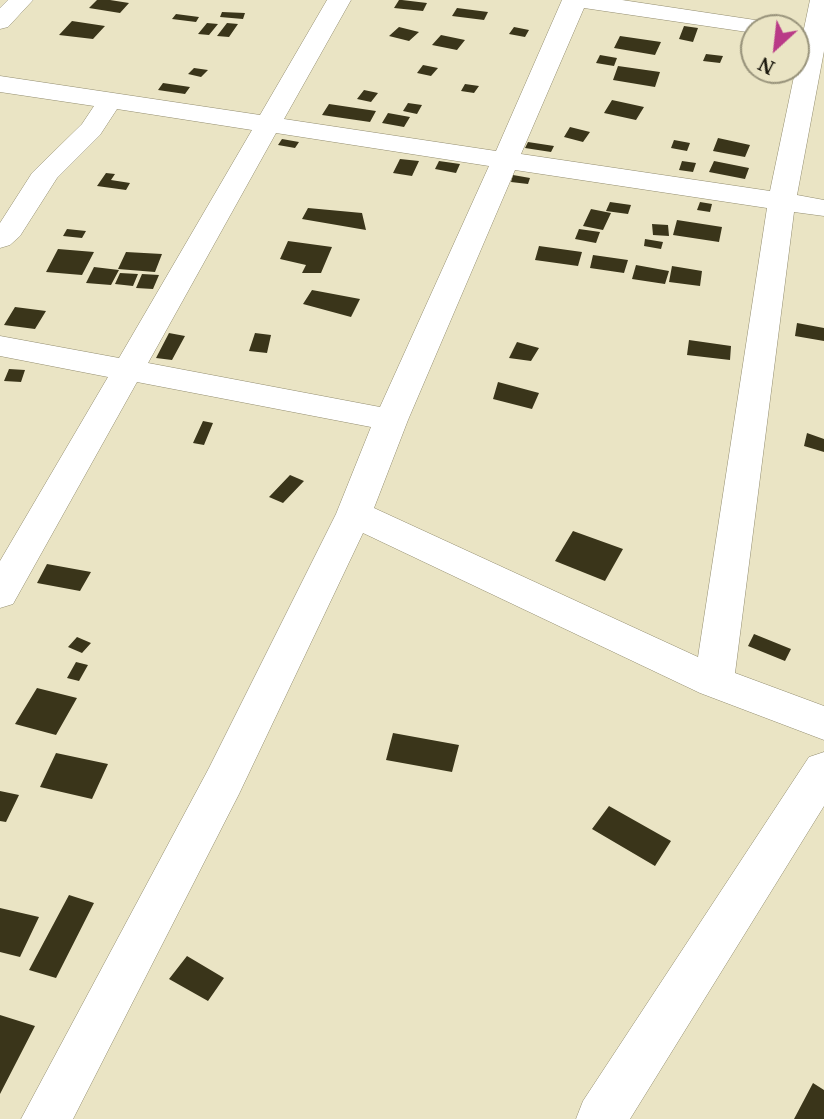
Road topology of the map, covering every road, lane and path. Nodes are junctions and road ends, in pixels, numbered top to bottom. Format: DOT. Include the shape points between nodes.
graph roads {
  1 [pos="21,0"];
  2 [pos="339,0"];
  3 [pos="575,0"];
  4 [pos="822,0"];
  5 [pos="0,22"];
  6 [pos="740,24"];
  7 [pos="811,34"];
  8 [pos="0,85"];
  9 [pos="111,99"];
  10 [pos="271,123"];
  11 [pos="504,160"];
  12 [pos="782,201"];
  13 [pos="824,208"];
  14 [pos="0,239"];
  15 [pos="0,346"];
  16 [pos="125,372"];
  17 [pos="391,420"];
  18 [pos="354,514"];
  19 [pos="0,594"];
  20 [pos="714,682"];
  21 [pos="824,723"];
  22 [pos="824,770"];
  23 [pos="46,1119"];
  24 [pos="601,1119"];
  1 -- 5 [label="street"];
  2 -- 10 [label="street"];
  3 -- 6 [label="street"];
  3 -- 11 [label="street"];
  4 -- 7 [label="street"];
  7 -- 12 [label="street"];
  8 -- 9 [label="street"];
  9 -- 10 [label="street"];
  9 -- 14 [label="street" via="90,129 46,173"];
  10 -- 11 [label="street"];
  10 -- 16 [label="street"];
  11 -- 12 [label="street"];
  11 -- 17 [label="street"];
  12 -- 13 [label="street"];
  12 -- 20 [label="street"];
  15 -- 16 [label="street"];
  16 -- 17 [label="street"];
  16 -- 19 [label="street"];
  17 -- 18 [label="street"];
  18 -- 20 [label="street"];
  18 -- 23 [label="street" via="225,781"];
  20 -- 21 [label="street"];
  22 -- 24 [label="street"];
}
